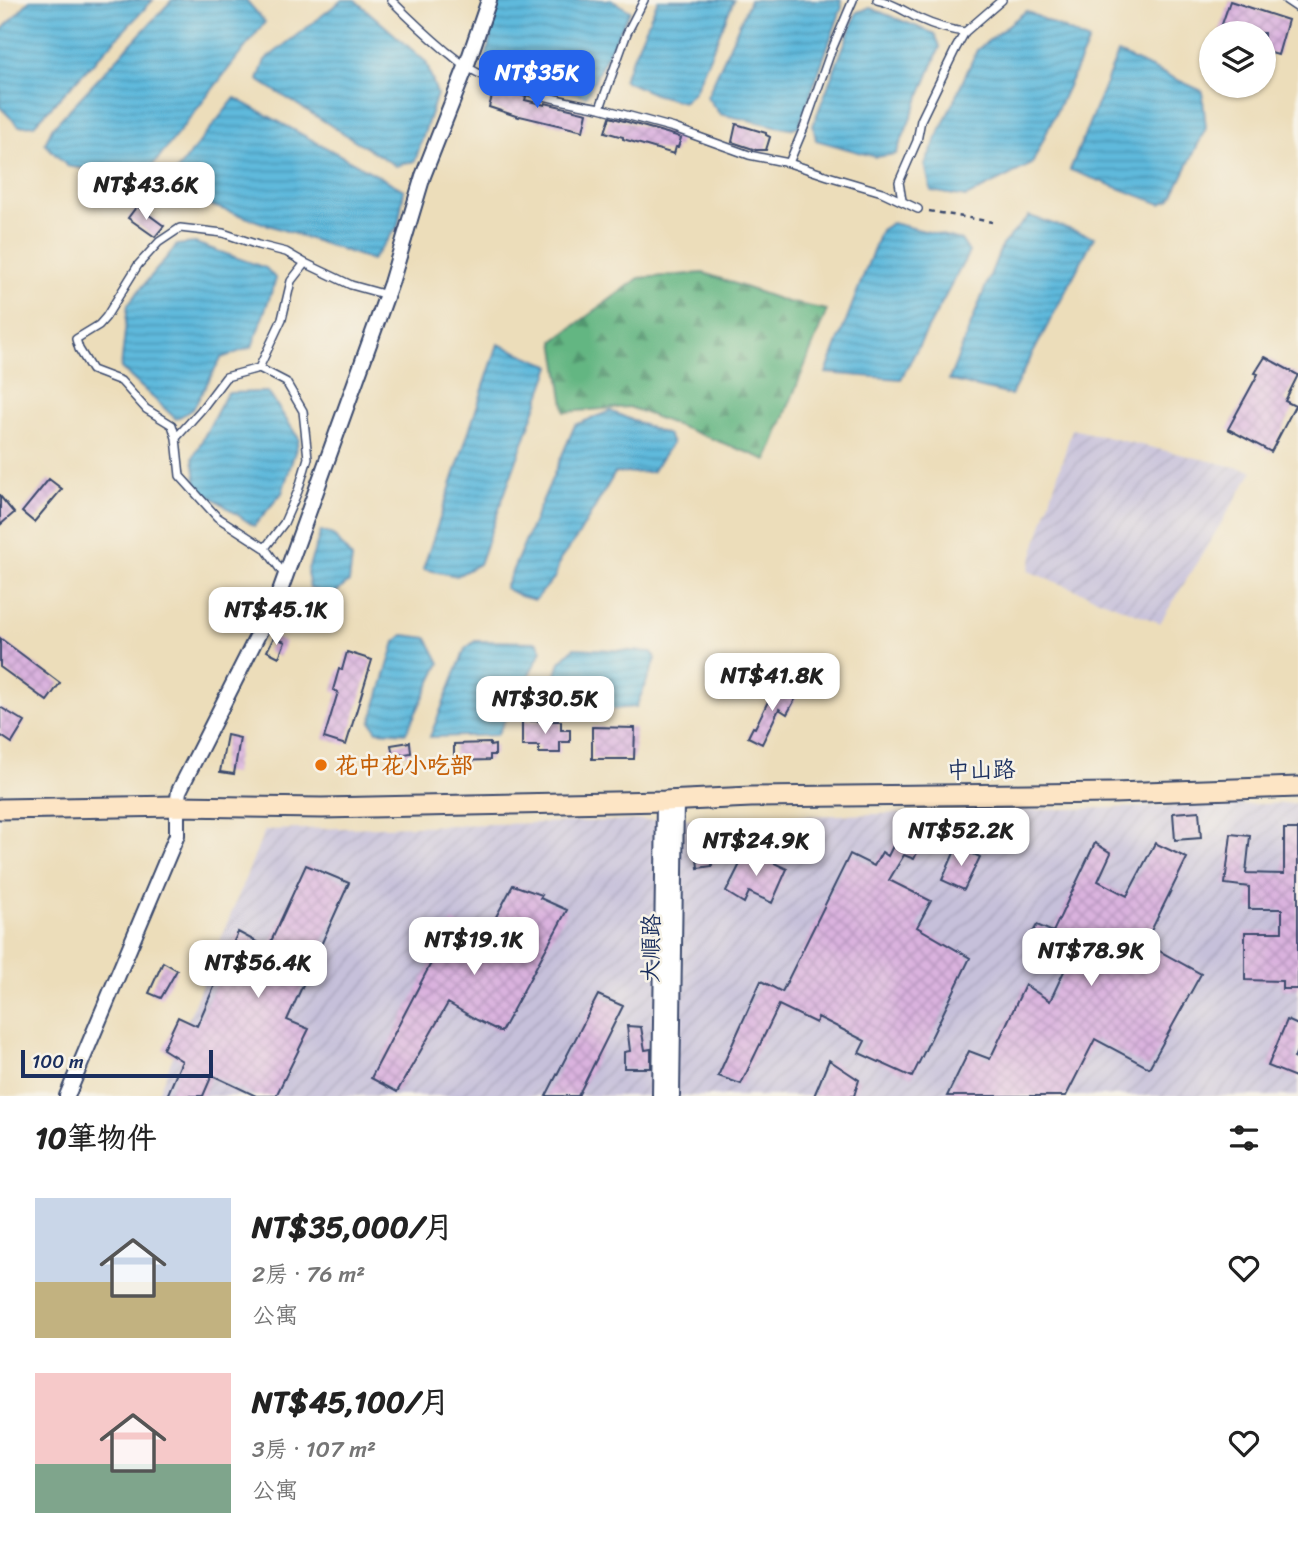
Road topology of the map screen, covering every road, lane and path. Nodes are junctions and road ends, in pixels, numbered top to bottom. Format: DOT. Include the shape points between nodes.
graph roads {
  1 [pos="391,0"];
  2 [pos="489,0"];
  3 [pos="644,0"];
  4 [pos="853,0"];
  5 [pos="877,0"];
  6 [pos="1002,0"];
  7 [pos="1286,0"];
  8 [pos="1298,8"];
  9 [pos="965,32"];
  10 [pos="466,67"];
  11 [pos="600,108"];
  12 [pos="789,163"];
  13 [pos="902,200"];
  14 [pos="918,209"];
  15 [pos="992,222"];
  16 [pos="305,263"];
  17 [pos="387,295"];
  18 [pos="259,368"];
  19 [pos="176,438"];
  20 [pos="265,548"];
  21 [pos="286,576"];
  22 [pos="1298,786"];
  23 [pos="670,801"];
  24 [pos="177,806"];
  25 [pos="0,809"];
  26 [pos="67,1096"];
  27 [pos="660,1096"];
  28 [pos="672,1096"];
  1 -- 10 [label="lane"];
  2 -- 10 [label="street"];
  3 -- 11 [label="lane"];
  4 -- 12 [label="lane"];
  5 -- 9 [label="lane" via="946,30"];
  6 -- 9 [label="lane"];
  7 -- 8 [label="lane"];
  9 -- 13 [label="lane" via="921,120 899,182"];
  10 -- 11 [label="lane" via="532,92"];
  10 -- 17 [label="street" via="423,176"];
  11 -- 12 [label="lane"];
  12 -- 13 [label="lane"];
  13 -- 14 [label="lane"];
  14 -- 15 [label="path"];
  16 -- 17 [label="lane" via="351,285"];
  16 -- 18 [label="lane" via="291,281 282,319"];
  16 -- 19 [label="lane" via="286,252 223,233 180,228 138,265 99,326 76,339 92,370 121,381 146,409 172,425"];
  17 -- 21 [label="street"];
  18 -- 19 [label="lane" via="226,377"];
  18 -- 20 [label="lane" via="286,382 303,411 308,458 284,523"];
  19 -- 20 [label="lane" via="180,476 217,517"];
  20 -- 21 [label="lane"];
  21 -- 24 [label="street" via="179,791"];
  22 -- 23 [label="main road, 中山路"];
  23 -- 24 [label="main road, 中山路"];
  23 -- 27 [label="street, 大順路"];
  23 -- 28 [label="street, 大順路"];
  24 -- 25 [label="main road, 中山路"];
  24 -- 26 [label="street" via="177,835"];
}
